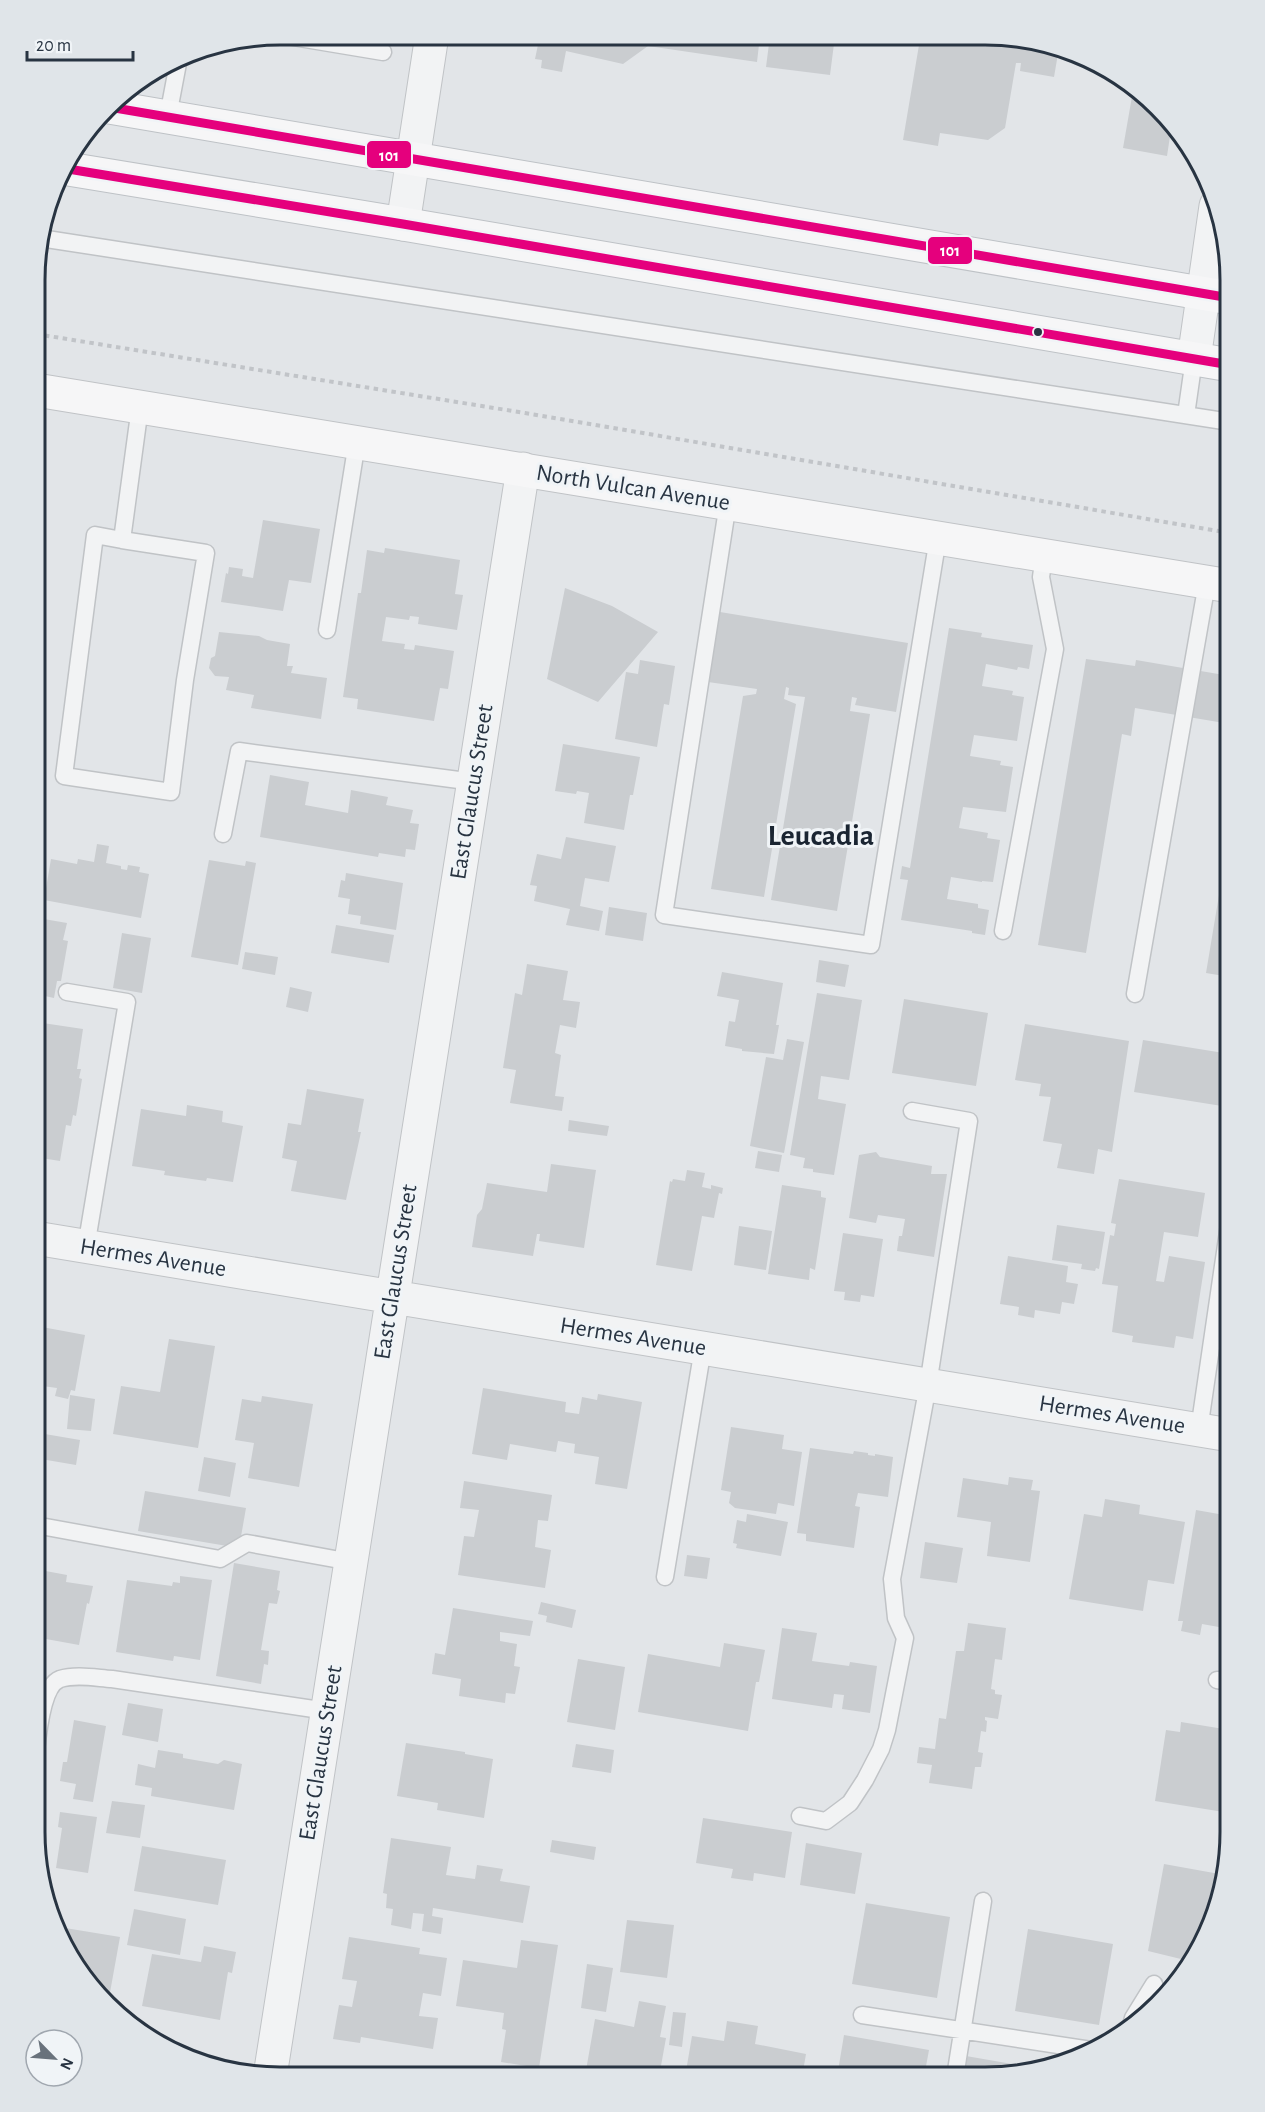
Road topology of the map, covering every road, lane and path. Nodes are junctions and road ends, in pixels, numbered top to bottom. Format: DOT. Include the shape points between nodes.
graph roads {
  1 [pos="343,45"];
  2 [pos="430,45"];
  3 [pos="383,52"];
  4 [pos="177,69"];
  5 [pos="119,109"];
  6 [pos="168,116"];
  7 [pos="413,160"];
  8 [pos="72,170"];
  9 [pos="403,224"];
  10 [pos="49,239"];
  11 [pos="1216,241"];
  12 [pos="1217,296"];
  13 [pos="45,335"];
  14 [pos="1194,359"];
  15 [pos="1220,363"];
  16 [pos="45,391"];
  17 [pos="140,407"];
  18 [pos="1186,415"];
  19 [pos="1220,420"];
  20 [pos="357,442"];
  21 [pos="523,470"];
  22 [pos="728,503"];
  23 [pos="1220,531"];
  24 [pos="938,538"];
  25 [pos="122,540"];
  26 [pos="1044,556"];
  27 [pos="1219,584"];
  28 [pos="327,630"];
  29 [pos="474,783"];
  30 [pos="223,834"];
  31 [pos="1003,931"];
  32 [pos="67,992"];
  33 [pos="1135,994"];
  34 [pos="912,1112"];
  35 [pos="45,1241"];
  36 [pos="86,1247"];
  37 [pos="1220,1284"];
  38 [pos="392,1297"];
  39 [pos="703,1348"];
  40 [pos="928,1385"];
  41 [pos="1198,1430"];
  42 [pos="1220,1433"];
  43 [pos="46,1527"];
  44 [pos="351,1562"];
  45 [pos="665,1577"];
  46 [pos="45,1703"];
  47 [pos="327,1711"];
  48 [pos="800,1816"];
  49 [pos="983,1901"];
  50 [pos="1154,1984"];
  51 [pos="1137,2011"];
  52 [pos="862,2015"];
  53 [pos="963,2030"];
  54 [pos="1078,2048"];
  55 [pos="271,2066"];
  56 [pos="957,2067"];
  1 -- 3 [label="lane"];
  2 -- 7 [label="street"];
  4 -- 6 [label="lane"];
  5 -- 6 [label="main road"];
  6 -- 7 [label="main road"];
  7 -- 9 [label="street"];
  7 -- 12 [label="main road"];
  8 -- 9 [label="main road"];
  9 -- 14 [label="main road"];
  10 -- 18 [label="lane"];
  11 -- 12 [label="street"];
  12 -- 14 [label="street"];
  13 -- 23 [label="path"];
  14 -- 15 [label="main road"];
  14 -- 18 [label="lane"];
  16 -- 17 [label="main road, North Vulcan Avenue"];
  17 -- 20 [label="main road, North Vulcan Avenue"];
  17 -- 25 [label="lane"];
  18 -- 19 [label="lane"];
  20 -- 21 [label="main road, North Vulcan Avenue"];
  20 -- 28 [label="lane"];
  21 -- 22 [label="main road, North Vulcan Avenue"];
  21 -- 29 [label="street, East Glaucus Street"];
  22 -- 24 [label="main road, North Vulcan Avenue"];
  22 -- 24 [label="lane" via="664,915 871,945"];
  24 -- 26 [label="main road, North Vulcan Avenue"];
  25 -- 25 [label="lane" via="95,535 63,776 171,792 206,553"];
  26 -- 27 [label="main road, North Vulcan Avenue"];
  26 -- 31 [label="lane" via="1041,577 1054,649"];
  27 -- 33 [label="lane"];
  29 -- 30 [label="lane" via="239,751"];
  29 -- 38 [label="street, East Glaucus Street"];
  32 -- 36 [label="lane" via="127,1002"];
  34 -- 40 [label="lane" via="969,1121"];
  35 -- 36 [label="street, Hermes Avenue"];
  36 -- 38 [label="street, Hermes Avenue"];
  37 -- 41 [label="lane"];
  38 -- 39 [label="street, Hermes Avenue"];
  38 -- 44 [label="street, East Glaucus Street"];
  39 -- 40 [label="street, Hermes Avenue"];
  39 -- 45 [label="lane"];
  40 -- 41 [label="street, Hermes Avenue"];
  40 -- 48 [label="lane" via="892,1579 896,1618 905,1638 887,1730 850,1803 826,1821"];
  41 -- 42 [label="street, Hermes Avenue"];
  43 -- 44 [label="lane" via="220,1559 247,1543"];
  44 -- 47 [label="street, East Glaucus Street"];
  46 -- 47 [label="lane" via="50,1688 60,1679 79,1677"];
  47 -- 55 [label="street, East Glaucus Street"];
  49 -- 53 [label="lane"];
  50 -- 51 [label="lane"];
  52 -- 53 [label="lane"];
  53 -- 54 [label="lane"];
  53 -- 56 [label="lane"];
}
